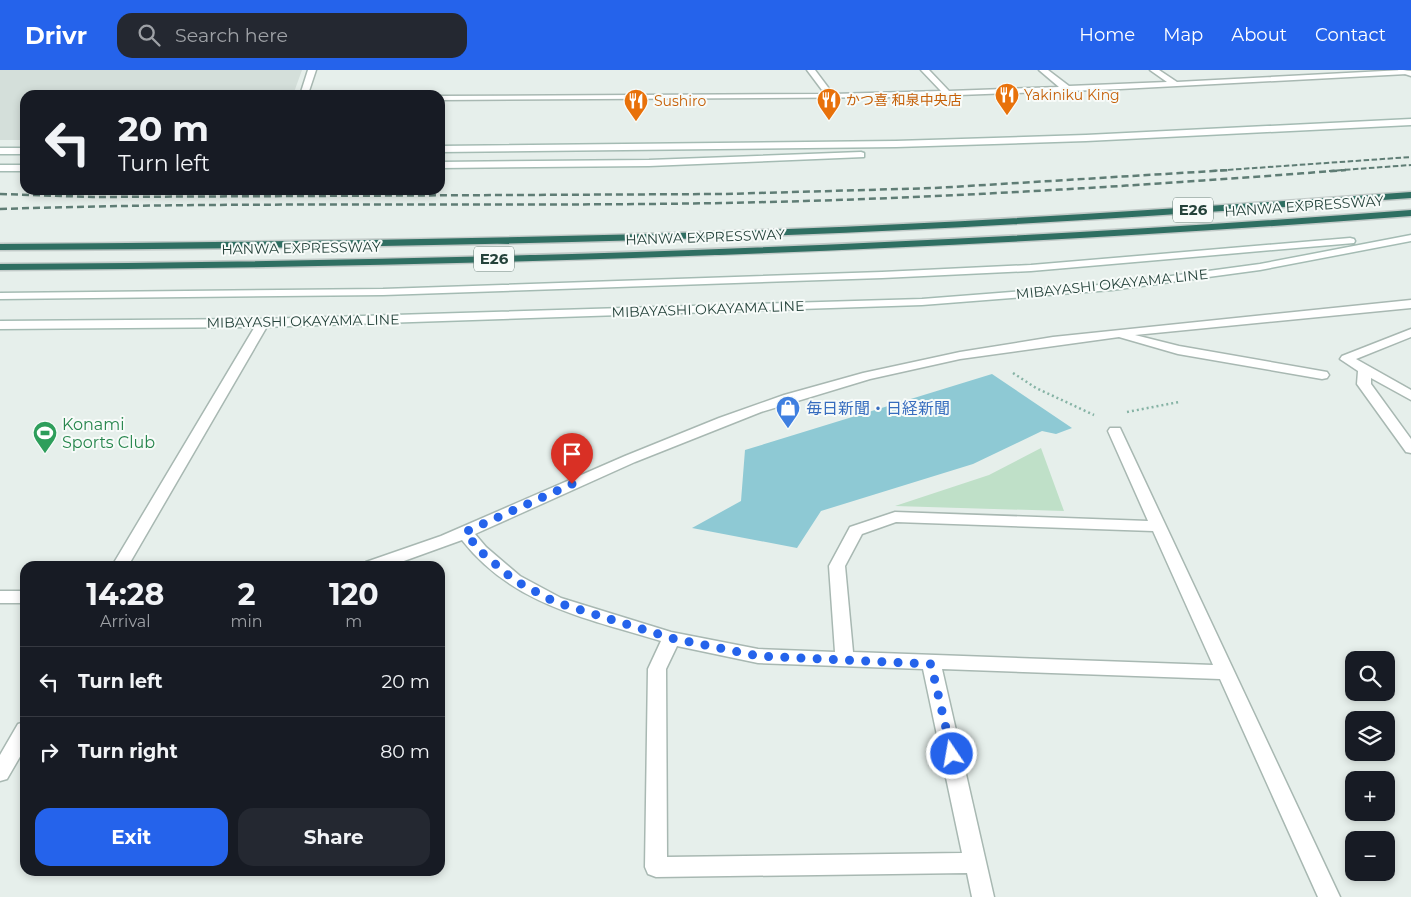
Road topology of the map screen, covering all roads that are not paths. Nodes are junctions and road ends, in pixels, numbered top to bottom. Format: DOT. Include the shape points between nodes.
graph roads {
  1 [pos="312,70"];
  2 [pos="811,70"];
  3 [pos="925,70"];
  4 [pos="1043,70"];
  5 [pos="1154,70"];
  6 [pos="1407,72"];
  7 [pos="1175,84"];
  8 [pos="1067,89"];
  9 [pos="306,90"];
  10 [pos="947,93"];
  11 [pos="831,96"];
  12 [pos="445,98"];
  13 [pos="1411,122"];
  14 [pos="1086,138"];
  15 [pos="445,149"];
  16 [pos="0,151"];
  17 [pos="20,151"];
  18 [pos="445,165"];
  19 [pos="0,168"];
  20 [pos="20,168"];
  21 [pos="1411,195"];
  22 [pos="1411,213"];
  23 [pos="1411,238"];
  24 [pos="0,247"];
  25 [pos="0,267"];
  26 [pos="0,296"];
  27 [pos="1411,304"];
  28 [pos="263,323"];
  29 [pos="0,326"];
  30 [pos="1114,333"];
  31 [pos="1411,333"];
  32 [pos="1364,370"];
  33 [pos="1322,375"];
  34 [pos="1411,396"];
  35 [pos="1114,431"];
  36 [pos="1411,449"];
  37 [pos="1157,526"];
  38 [pos="465,532"];
  39 [pos="123,561"];
  40 [pos="389,561"];
  41 [pos="20,597"];
  42 [pos="0,598"];
  43 [pos="671,638"];
  44 [pos="845,659"];
  45 [pos="931,664"];
  46 [pos="1224,672"];
  47 [pos="20,739"];
  48 [pos="0,773"];
  49 [pos="976,863"];
  50 [pos="983,897"];
  51 [pos="1329,897"];
  1 -- 9 [label="street"];
  2 -- 11 [label="street"];
  3 -- 10 [label="street"];
  4 -- 8 [label="street"];
  5 -- 7 [label="street"];
  6 -- 7 [label="street"];
  7 -- 8 [label="street"];
  8 -- 10 [label="street"];
  10 -- 11 [label="street"];
  11 -- 12 [label="street"];
  13 -- 14 [label="street"];
  14 -- 15 [label="street" via="810,146"];
  14 -- 18 [label="street" via="1022,148 649,163"];
  16 -- 17 [label="street"];
  19 -- 20 [label="street"];
  21 -- 24 [label="highway, HANWA EXPRESSWAY / E26" via="1210,209 705,235"];
  22 -- 25 [label="highway, HANWA EXPRESSWAY / E26" via="1234,227 706,252"];
  23 -- 26 [label="street, MIBAYASHI OKAYAMA LINE" via="1070,265 882,275 383,292"];
  23 -- 28 [label="street, MIBAYASHI OKAYAMA LINE" via="1260,267 1122,285 931,301"];
  27 -- 30 [label="street"];
  28 -- 29 [label="street, MIBAYASHI OKAYAMA LINE"];
  28 -- 39 [label="street"];
  30 -- 33 [label="street" via="1178,350"];
  30 -- 38 [label="street" via="979,351 907,365 827,386 626,460"];
  31 -- 32 [label="street" via="1346,360"];
  32 -- 34 [label="street"];
  32 -- 36 [label="street" via="1364,384"];
  35 -- 37 [label="street"];
  37 -- 44 [label="street" via="895,517 856,531 838,566"];
  37 -- 46 [label="street"];
  38 -- 40 [label="street"];
  38 -- 43 [label="street" via="480,551 514,580 555,602"];
  41 -- 42 [label="street"];
  43 -- 44 [label="street" via="758,656"];
  43 -- 49 [label="street" via="657,669 656,867"];
  44 -- 45 [label="street"];
  45 -- 46 [label="street"];
  45 -- 49 [label="street"];
  46 -- 51 [label="street"];
  47 -- 48 [label="street"];
  49 -- 50 [label="street"];
}
